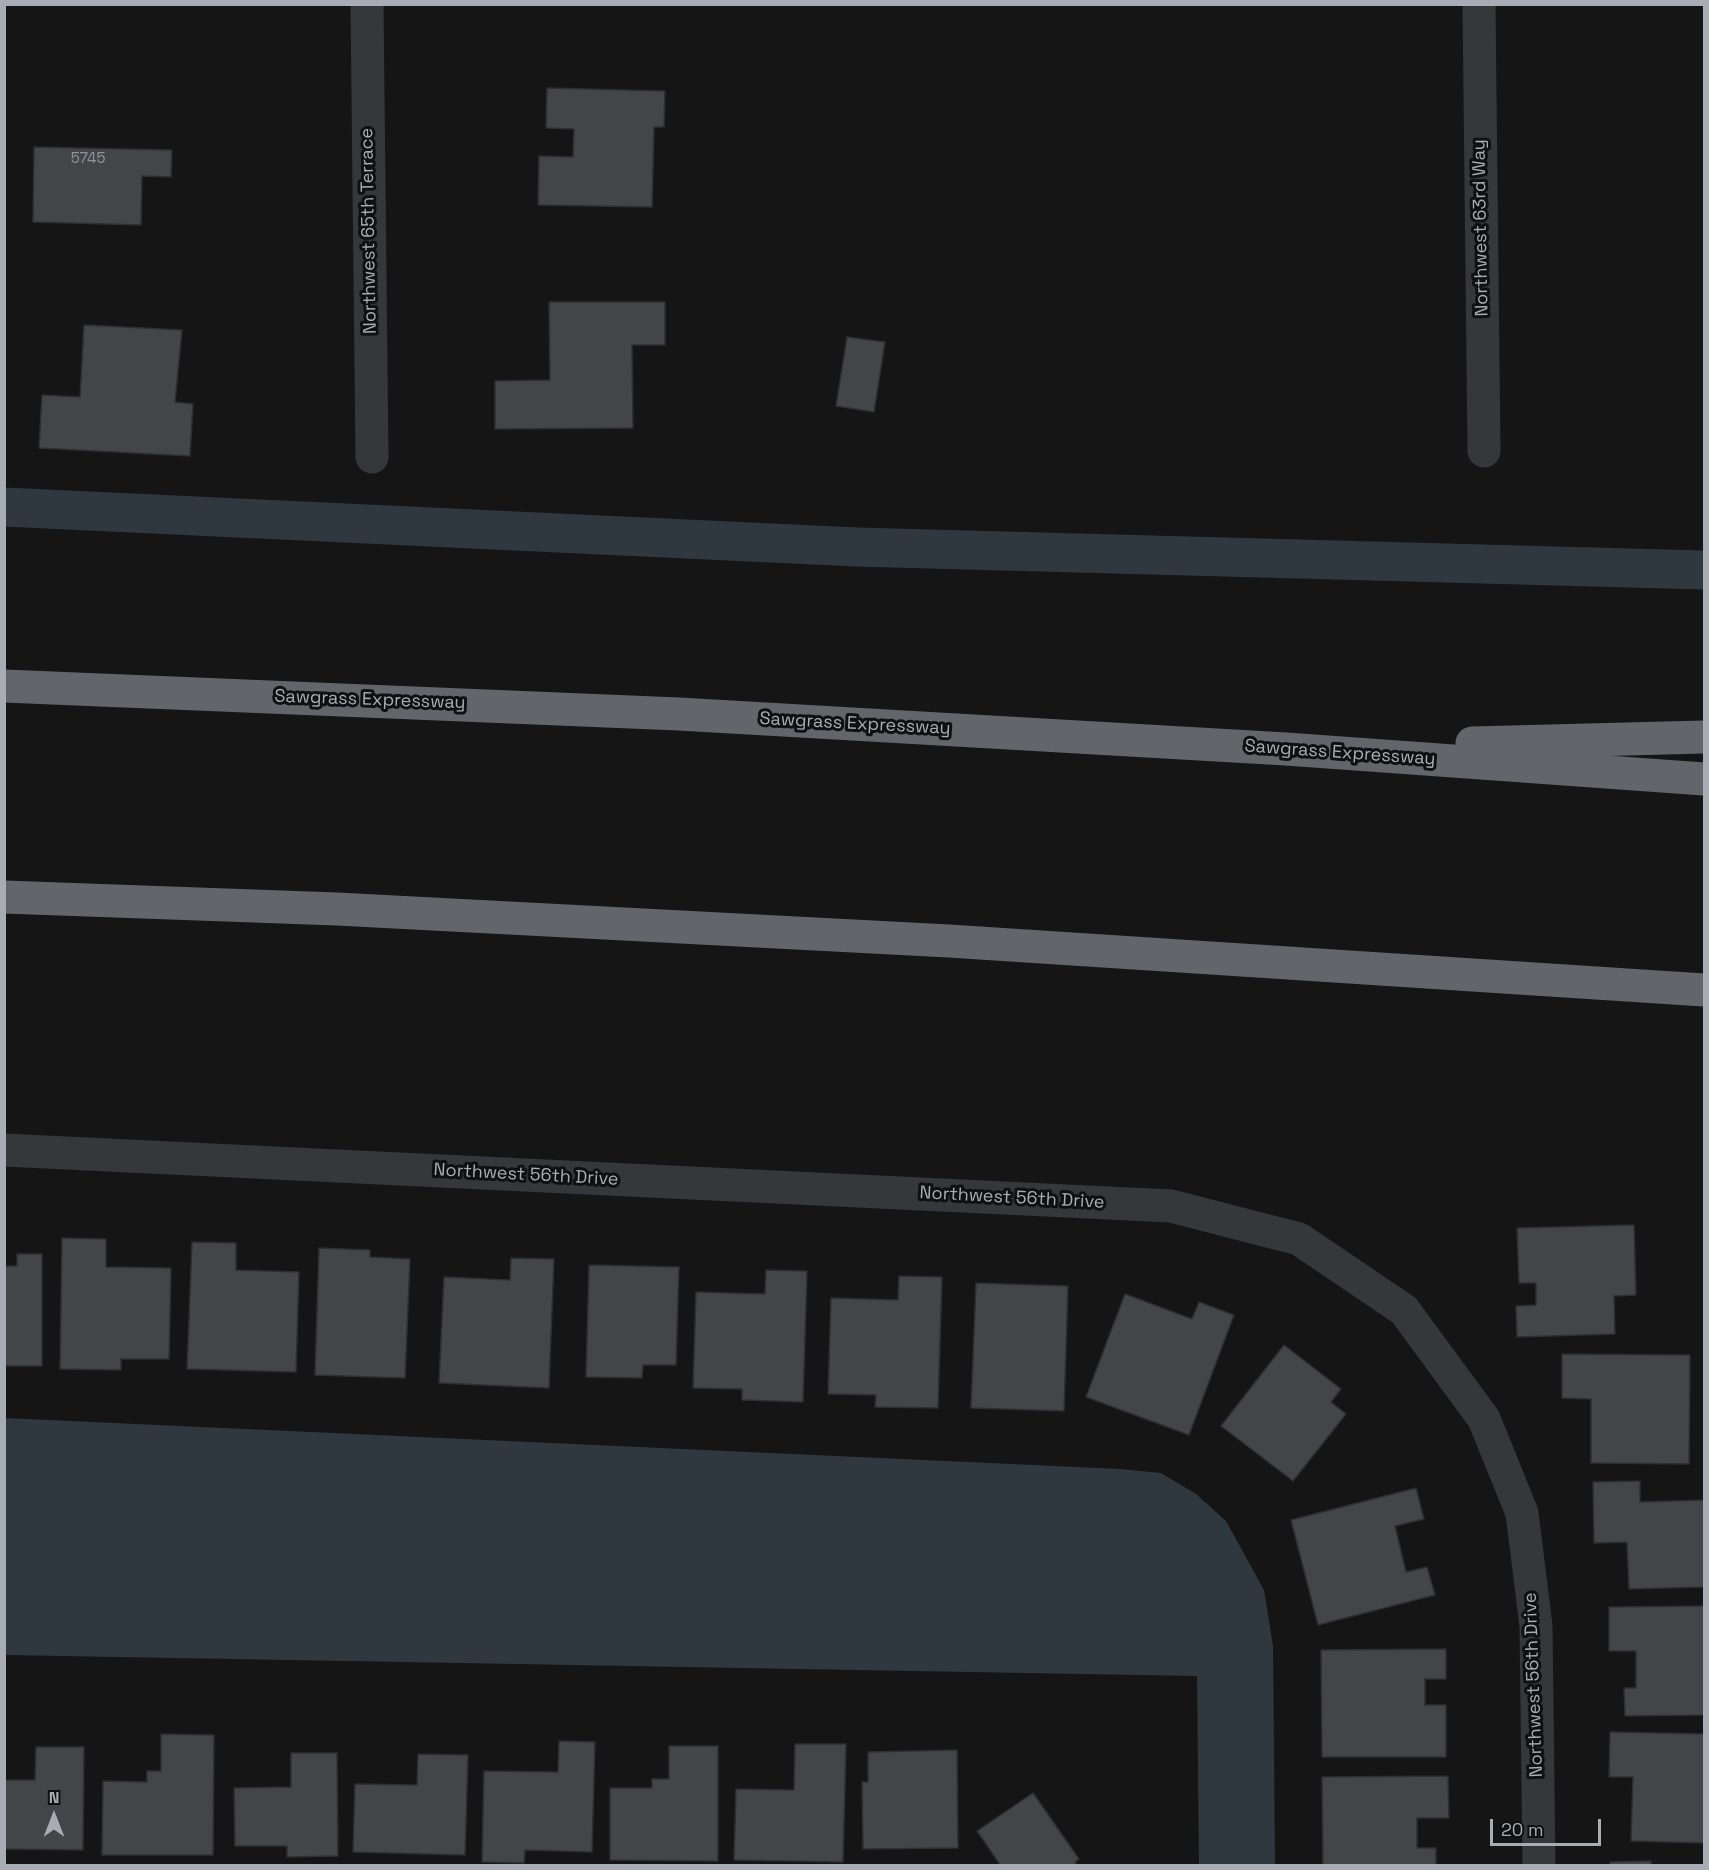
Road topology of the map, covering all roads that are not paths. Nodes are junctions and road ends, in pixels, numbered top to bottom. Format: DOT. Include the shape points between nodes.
graph roads {
  1 [pos="367,4"];
  2 [pos="1479,4"];
  3 [pos="1484,451"];
  4 [pos="372,457"];
  5 [pos="4,686"];
  6 [pos="1704,737"];
  7 [pos="1286,749"];
  8 [pos="1704,779"];
  9 [pos="4,897"];
  10 [pos="1704,990"];
  11 [pos="4,1150"];
  12 [pos="1539,1866"];
  1 -- 4 [label="street, Northwest 65th Terrace"];
  2 -- 3 [label="street, Northwest 63rd Way"];
  5 -- 7 [label="highway, Sawgrass Expressway" via="668,713"];
  6 -- 7 [label="highway"];
  7 -- 8 [label="highway, Sawgrass Expressway"];
  9 -- 10 [label="highway" via="337,909 961,941"];
  11 -- 12 [label="street, Northwest 56th Drive" via="1171,1206 1299,1239 1404,1310 1484,1419 1522,1513 1536,1626"];
}
